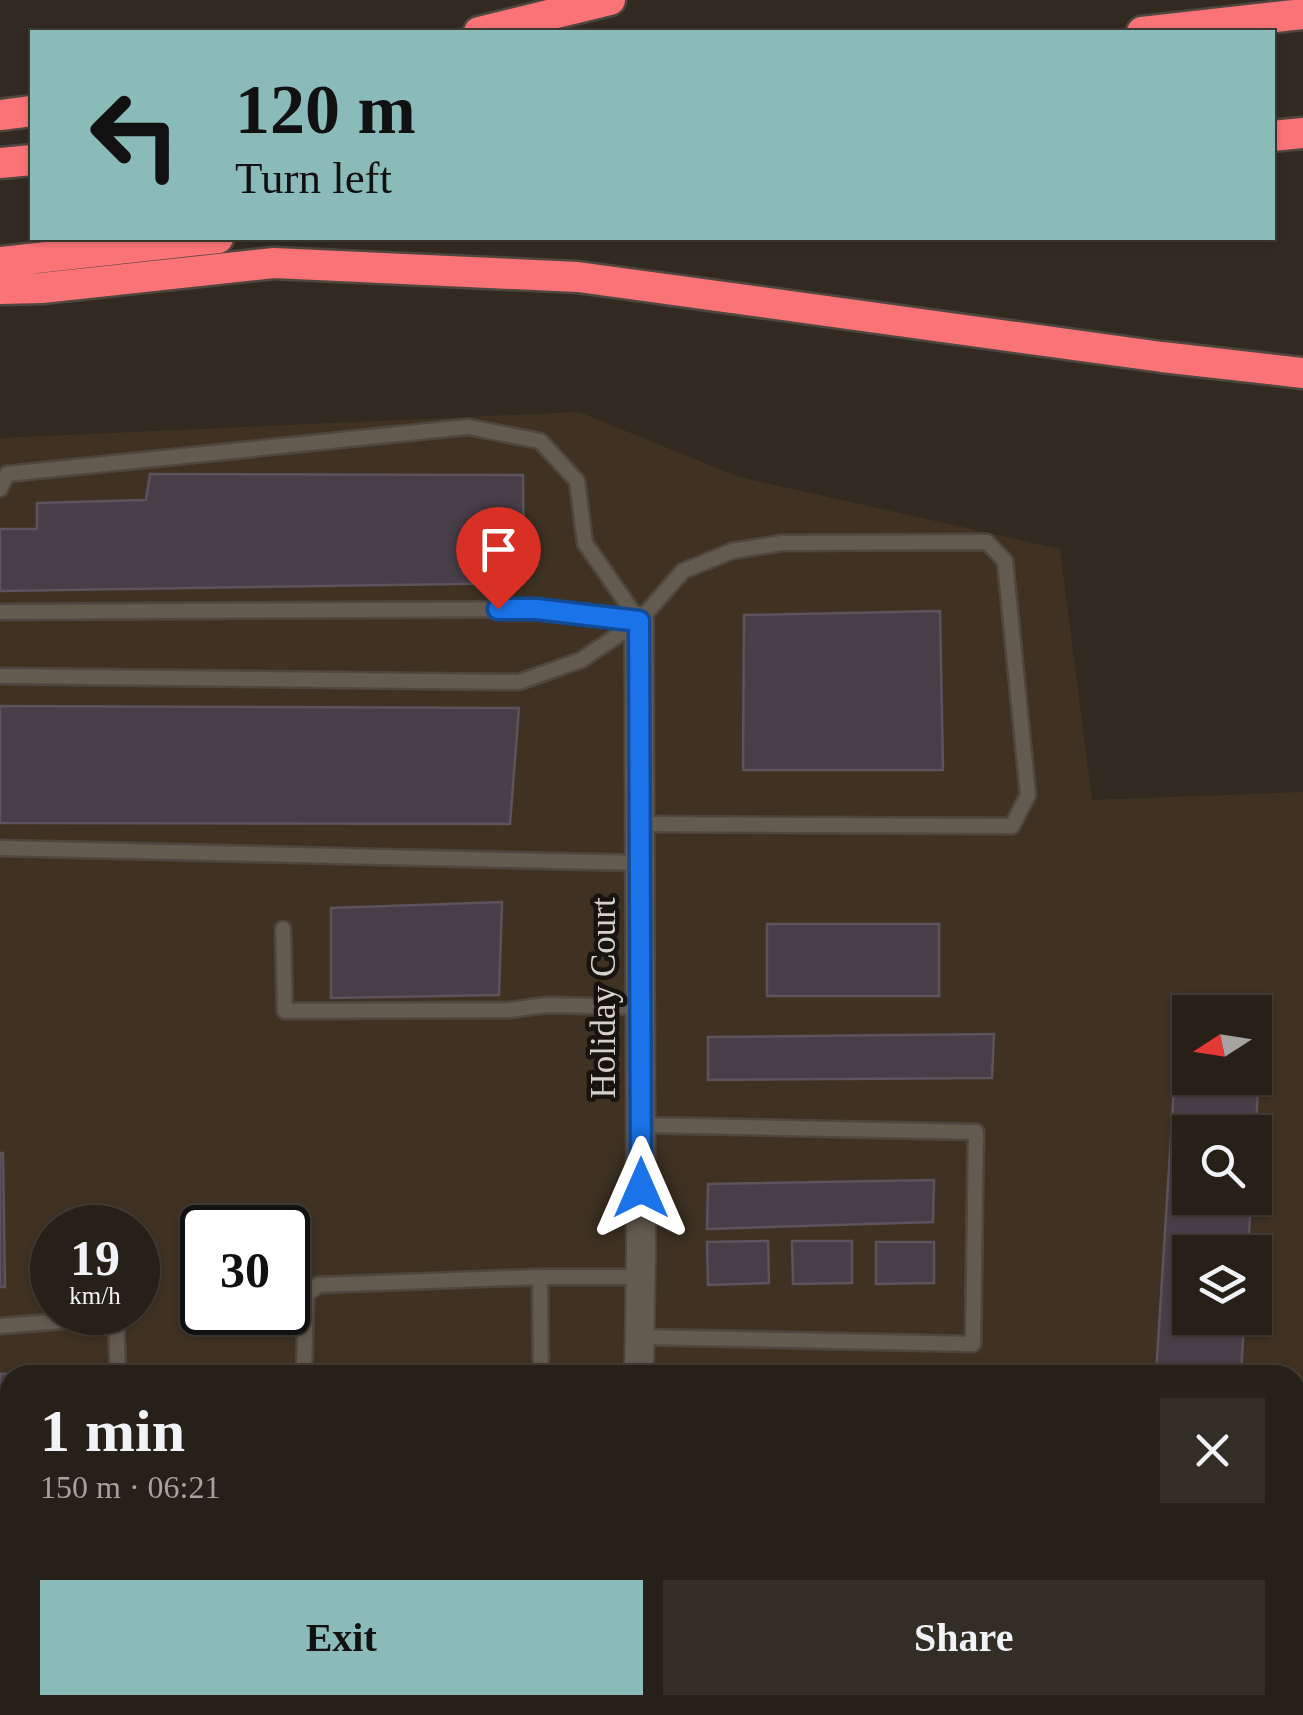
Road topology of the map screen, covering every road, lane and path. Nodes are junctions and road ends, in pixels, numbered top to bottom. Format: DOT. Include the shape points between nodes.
graph roads {
  1 [pos="610,0"];
  2 [pos="1303,14"];
  3 [pos="487,30"];
  4 [pos="1160,30"];
  5 [pos="30,111"];
  6 [pos="0,115"];
  7 [pos="1303,132"];
  8 [pos="1275,136"];
  9 [pos="30,160"];
  10 [pos="0,163"];
  11 [pos="200,240"];
  12 [pos="0,262"];
  13 [pos="0,288"];
  14 [pos="1303,373"];
  15 [pos="0,490"];
  16 [pos="0,612"];
  17 [pos="639,621"];
  18 [pos="0,676"];
  19 [pos="640,824"];
  20 [pos="0,848"];
  21 [pos="640,863"];
  22 [pos="283,929"];
  23 [pos="640,1007"];
  24 [pos="640,1125"];
  25 [pos="540,1277"];
  26 [pos="640,1277"];
  27 [pos="0,1326"];
  28 [pos="640,1337"];
  29 [pos="118,1365"];
  30 [pos="304,1365"];
  31 [pos="540,1365"];
  32 [pos="639,1365"];
  1 -- 3 [label="highway"];
  2 -- 4 [label="highway"];
  5 -- 6 [label="highway"];
  7 -- 8 [label="highway"];
  9 -- 10 [label="highway"];
  11 -- 12 [label="highway"];
  13 -- 14 [label="highway" via="274,263 578,277"];
  15 -- 17 [label="lane" via="7,474 468,427 540,441 577,481 585,542"];
  16 -- 17 [label="lane" via="536,609"];
  17 -- 18 [label="lane" via="580,660 519,682"];
  17 -- 19 [label="street, Holiday Court"];
  17 -- 19 [label="lane" via="683,572 732,552 782,543 987,542 1005,562 1028,794 1012,826"];
  19 -- 21 [label="street, Holiday Court"];
  20 -- 21 [label="lane"];
  21 -- 23 [label="street, Holiday Court"];
  22 -- 23 [label="lane" via="284,1011"];
  23 -- 24 [label="street, Holiday Court"];
  24 -- 26 [label="street, Holiday Court"];
  24 -- 28 [label="lane" via="976,1132 973,1344"];
  25 -- 26 [label="lane"];
  25 -- 30 [label="lane" via="318,1285 306,1295"];
  25 -- 31 [label="lane"];
  26 -- 28 [label="street, Holiday Court"];
  27 -- 29 [label="lane" via="116,1318"];
  28 -- 32 [label="street, Holiday Court"];
}
